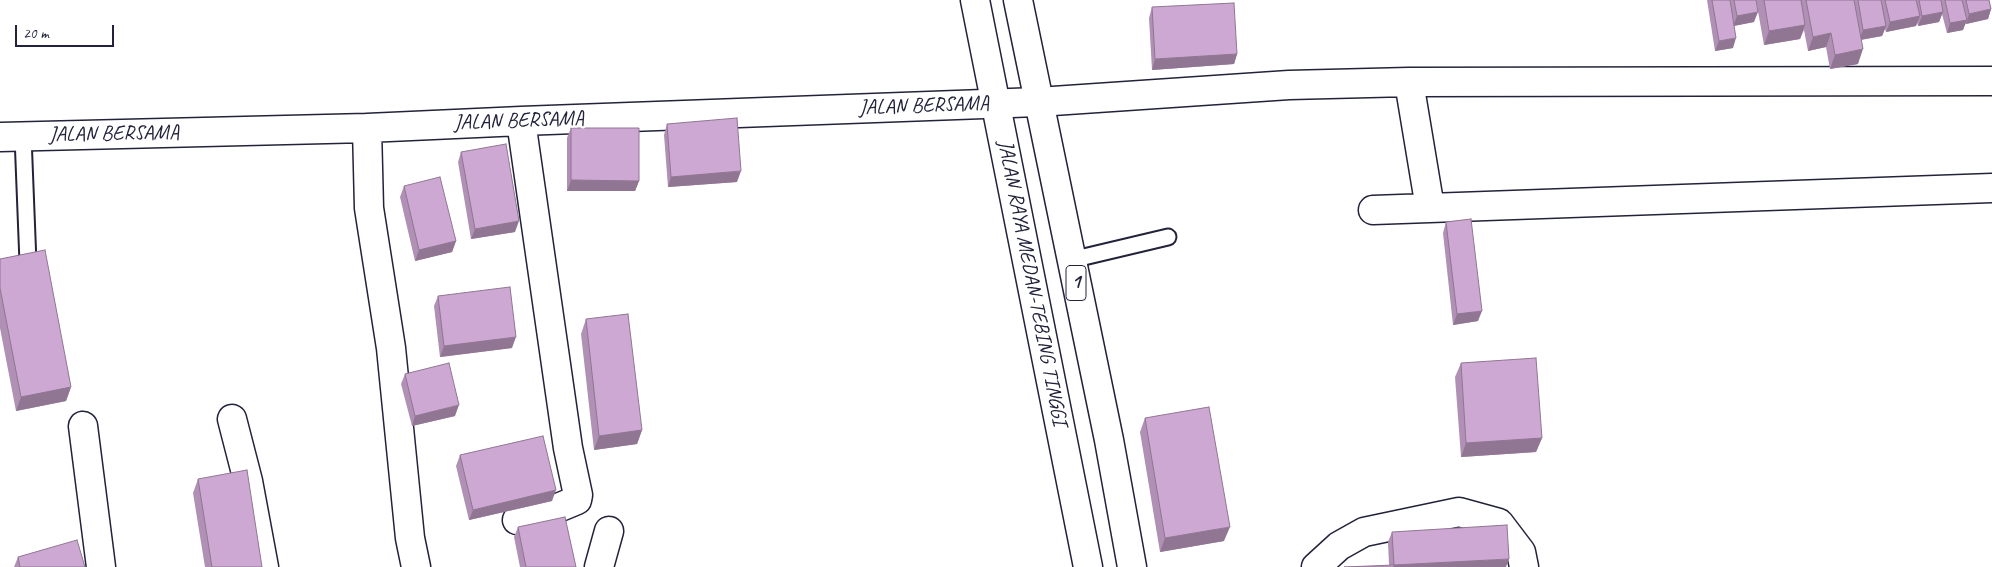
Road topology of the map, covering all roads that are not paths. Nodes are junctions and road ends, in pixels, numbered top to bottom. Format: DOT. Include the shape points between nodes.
graph roads {
  1 [pos="975,0"];
  2 [pos="1018,0"];
  3 [pos="1992,81"];
  4 [pos="1409,82"];
  5 [pos="1038,102"];
  6 [pos="996,103"];
  7 [pos="521,121"];
  8 [pos="367,128"];
  9 [pos="11,137"];
  10 [pos="1992,188"];
  11 [pos="1430,208"];
  12 [pos="1373,210"];
  13 [pos="1168,237"];
  14 [pos="1072,260"];
  15 [pos="28,263"];
  16 [pos="232,419"];
  17 [pos="83,426"];
  18 [pos="517,520"];
  19 [pos="609,531"];
  20 [pos="101,567"];
  21 [pos="264,567"];
  22 [pos="416,567"];
  23 [pos="599,567"];
  24 [pos="1088,567"];
  25 [pos="1132,567"];
  26 [pos="1316,567"];
  27 [pos="1524,567"];
  1 -- 6 [label="main road, JALAN RAYA MEDAN-TEBING TINGGI / 1"];
  2 -- 5 [label="main road, JALAN RAYA MEDAN-TEBING TINGGI / 1"];
  3 -- 4 [label="main road, JALAN BERSAMA"];
  4 -- 5 [label="main road, JALAN BERSAMA" via="1289,85"];
  4 -- 11 [label="main road"];
  5 -- 6 [label="main road, JALAN BERSAMA"];
  5 -- 14 [label="main road, JALAN RAYA MEDAN-TEBING TINGGI / 1"];
  6 -- 7 [label="main road, JALAN BERSAMA"];
  6 -- 24 [label="main road, JALAN RAYA MEDAN-TEBING TINGGI / 1"];
  7 -- 8 [label="main road, JALAN BERSAMA"];
  7 -- 18 [label="main road" via="568,448 578,495 577,500 553,510"];
  8 -- 9 [label="main road, JALAN BERSAMA"];
  8 -- 22 [label="main road" via="369,208 391,348 410,538"];
  9 -- 15 [label="lane"];
  10 -- 11 [label="main road"];
  11 -- 12 [label="main road"];
  13 -- 14 [label="lane"];
  14 -- 25 [label="main road, JALAN RAYA MEDAN-TEBING TINGGI / 1"];
  16 -- 21 [label="main road" via="248,481"];
  17 -- 20 [label="main road"];
  19 -- 23 [label="main road"];
  26 -- 27 [label="main road" via="1338,546 1364,532 1459,512 1499,523 1521,552"];
}
